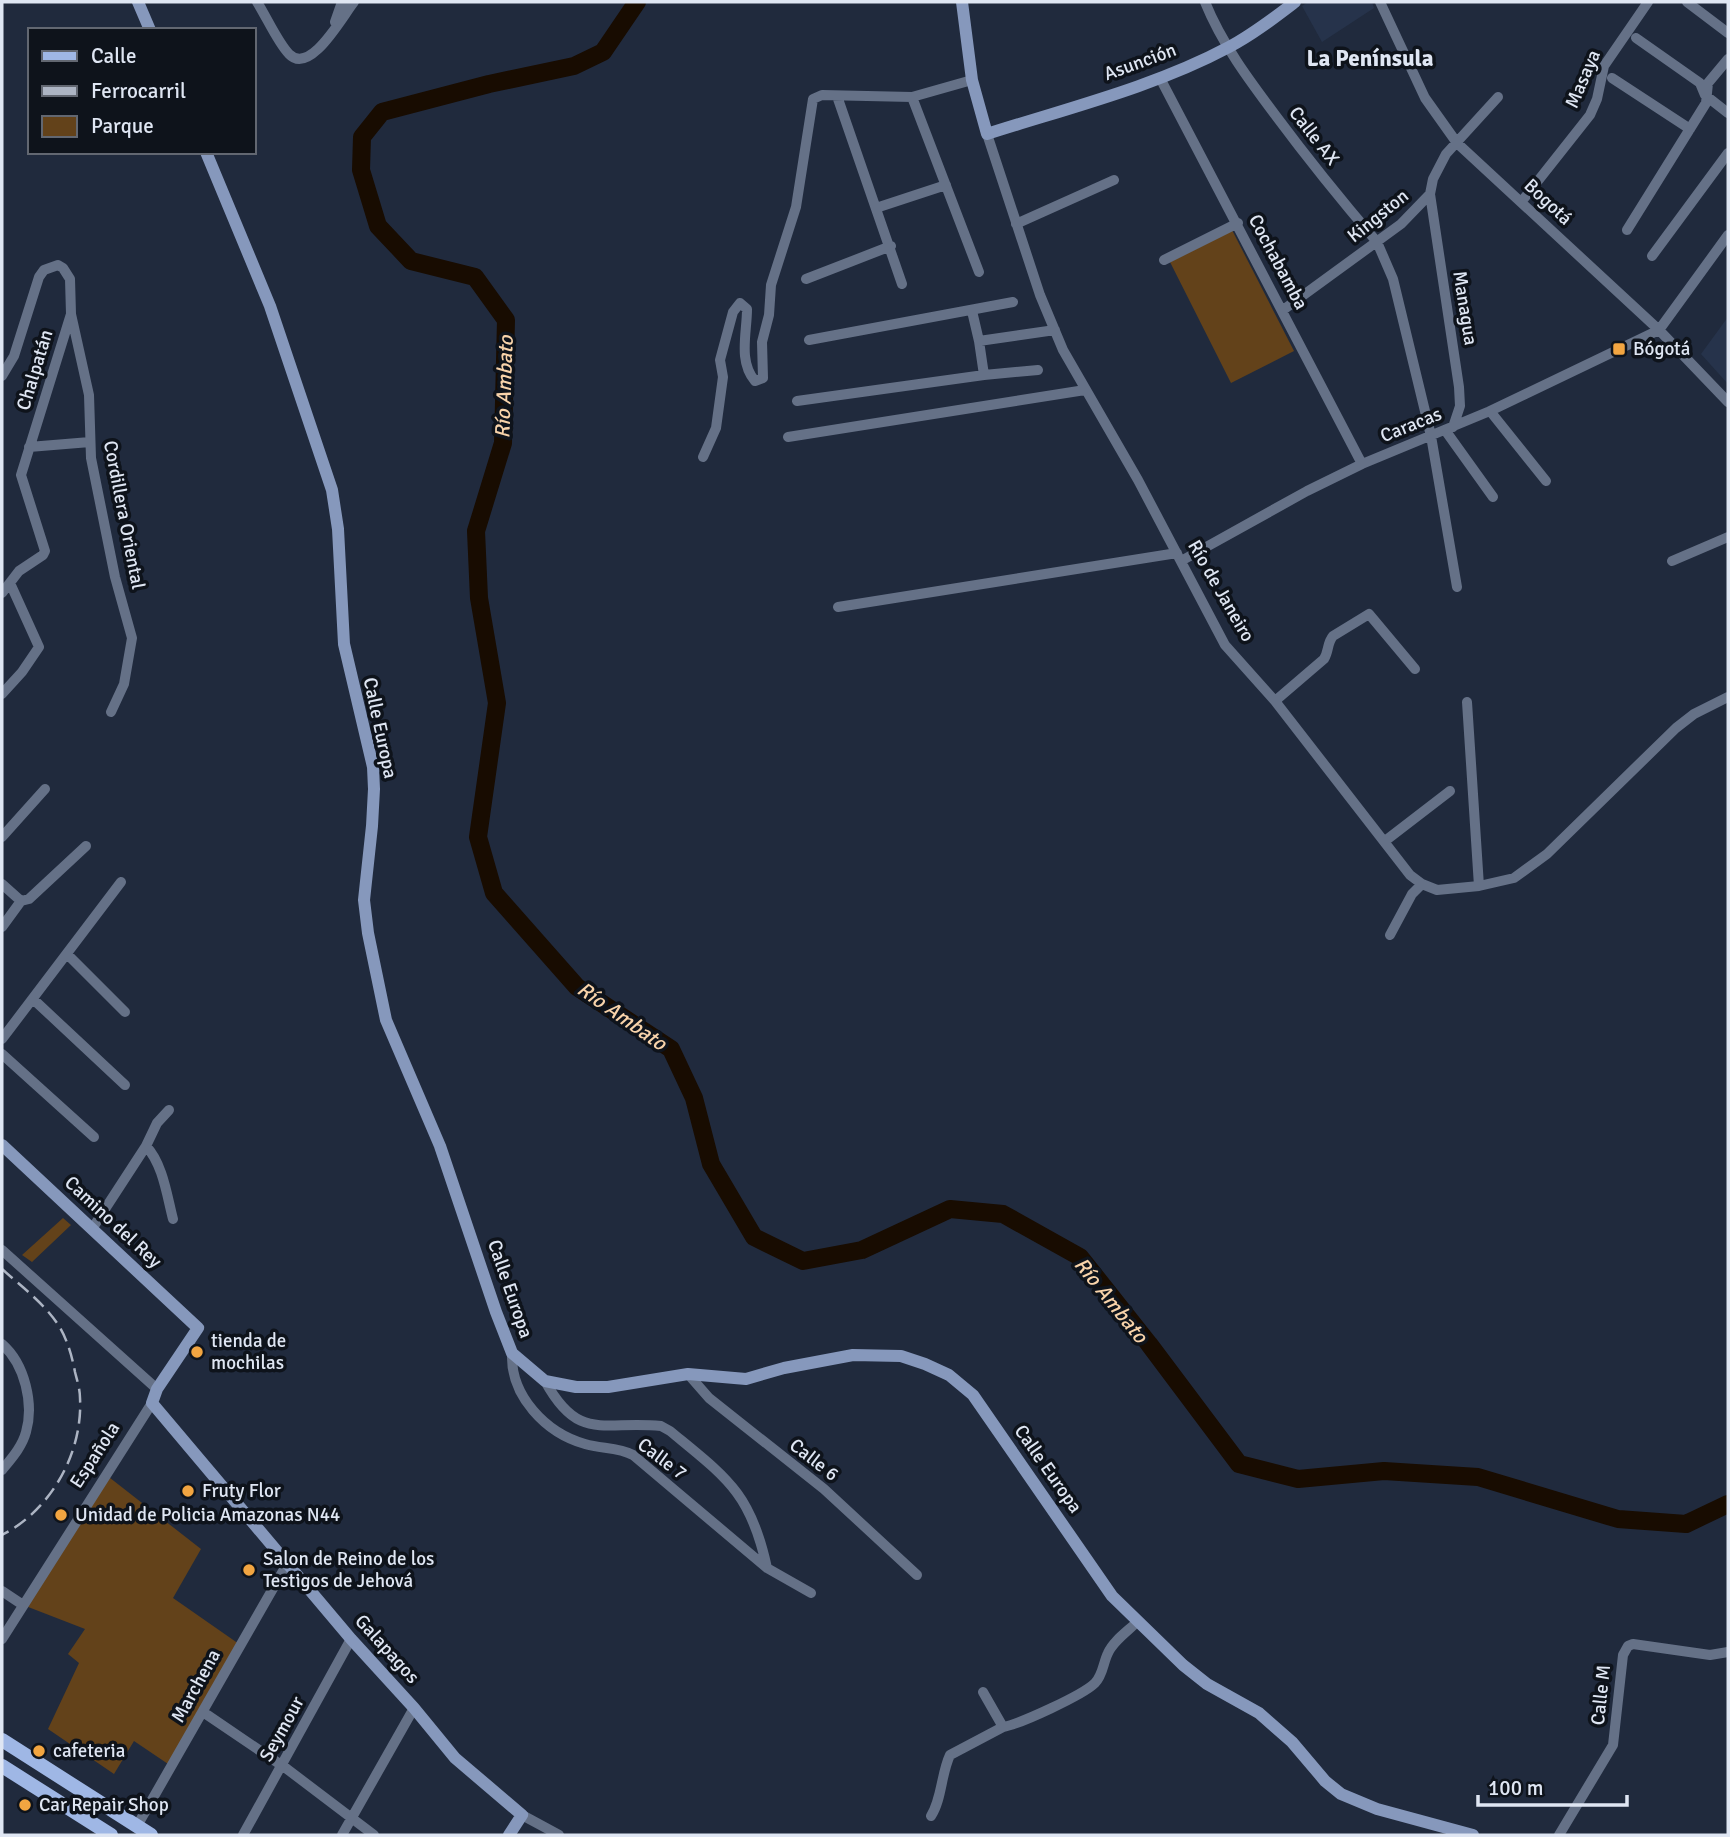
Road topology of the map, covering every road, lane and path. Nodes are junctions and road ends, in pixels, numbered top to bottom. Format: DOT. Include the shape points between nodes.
graph roads {
  1 [pos="138,2"];
  2 [pos="257,2"];
  3 [pos="342,2"];
  4 [pos="354,2"];
  5 [pos="961,2"];
  6 [pos="1205,2"];
  7 [pos="1293,2"];
  8 [pos="1380,2"];
  9 [pos="1648,2"];
  10 [pos="1689,2"];
  11 [pos="149,28"];
  12 [pos="331,33"];
  13 [pos="1728,33"];
  14 [pos="1636,38"];
  15 [pos="1227,48"];
  16 [pos="1728,60"];
  17 [pos="1160,78"];
  18 [pos="1612,78"];
  19 [pos="972,80"];
  20 [pos="1705,94"];
  21 [pos="837,96"];
  22 [pos="912,97"];
  23 [pos="1498,97"];
  24 [pos="1728,113"];
  25 [pos="1690,129"];
  26 [pos="987,134"];
  27 [pos="1457,143"];
  28 [pos="1728,153"];
  29 [pos="207,154"];
  30 [pos="1114,180"];
  31 [pos="946,185"];
  32 [pos="1430,194"];
  33 [pos="1522,201"];
  34 [pos="876,208"];
  35 [pos="1238,223"];
  36 [pos="1016,224"];
  37 [pos="1627,230"];
  38 [pos="1728,235"];
  39 [pos="1377,242"];
  40 [pos="891,246"];
  41 [pos="1652,256"];
  42 [pos="1164,260"];
  43 [pos="979,272"];
  44 [pos="806,279"];
  45 [pos="902,284"];
  46 [pos="1013,302"];
  47 [pos="1283,310"];
  48 [pos="972,311"];
  49 [pos="71,314"];
  50 [pos="1055,330"];
  51 [pos="1659,330"];
  52 [pos="809,340"];
  53 [pos="979,341"];
  54 [pos="2,353"];
  55 [pos="14,356"];
  56 [pos="1038,370"];
  57 [pos="984,374"];
  58 [pos="2,376"];
  59 [pos="1085,390"];
  60 [pos="797,401"];
  61 [pos="1728,402"];
  62 [pos="1490,411"];
  63 [pos="1449,428"];
  64 [pos="1431,436"];
  65 [pos="788,437"];
  66 [pos="90,442"];
  67 [pos="29,447"];
  68 [pos="703,457"];
  69 [pos="1362,464"];
  70 [pos="1546,481"];
  71 [pos="1493,497"];
  72 [pos="1728,537"];
  73 [pos="1179,557"];
  74 [pos="1672,561"];
  75 [pos="10,583"];
  76 [pos="1457,587"];
  77 [pos="2,593"];
  78 [pos="838,607"];
  79 [pos="1415,669"];
  80 [pos="2,694"];
  81 [pos="1728,697"];
  82 [pos="1275,701"];
  83 [pos="1467,702"];
  84 [pos="111,712"];
  85 [pos="45,789"];
  86 [pos="1450,791"];
  87 [pos="2,837"];
  88 [pos="1385,841"];
  89 [pos="86,846"];
  90 [pos="121,881"];
  91 [pos="2,884"];
  92 [pos="1422,884"];
  93 [pos="1479,887"];
  94 [pos="21,901"];
  95 [pos="2,927"];
  96 [pos="1390,935"];
  97 [pos="67,954"];
  98 [pos="33,999"];
  99 [pos="125,1012"];
  100 [pos="2,1039"];
  101 [pos="2,1054"];
  102 [pos="125,1085"];
  103 [pos="169,1110"];
  104 [pos="94,1137"];
  105 [pos="2,1145"];
  106 [pos="146,1146"];
  107 [pos="173,1219"];
  108 [pos="92,1229"];
  109 [pos="2,1250"];
  110 [pos="198,1328"];
  111 [pos="2,1344"];
  112 [pos="512,1353"];
  113 [pos="688,1374"];
  114 [pos="545,1381"];
  115 [pos="157,1389"];
  116 [pos="152,1403"];
  117 [pos="2,1470"];
  118 [pos="287,1564"];
  119 [pos="767,1568"];
  120 [pos="917,1575"];
  121 [pos="2,1591"];
  122 [pos="811,1593"];
  123 [pos="23,1605"];
  124 [pos="1138,1622"];
  125 [pos="2,1639"];
  126 [pos="351,1639"];
  127 [pos="1726,1652"];
  128 [pos="983,1692"];
  129 [pos="414,1708"];
  130 [pos="203,1712"];
  131 [pos="1003,1727"];
  132 [pos="2,1740"];
  133 [pos="2,1766"];
  134 [pos="282,1766"];
  135 [pos="522,1815"];
  136 [pos="931,1816"];
  137 [pos="352,1820"];
  138 [pos="137,1826"];
  139 [pos="95,1830"];
  140 [pos="111,1835"];
  141 [pos="151,1835"];
  142 [pos="243,1835"];
  143 [pos="342,1835"];
  144 [pos="374,1835"];
  145 [pos="509,1835"];
  146 [pos="559,1835"];
  147 [pos="1473,1835"];
  148 [pos="1559,1835"];
  1 -- 11 [label="street"];
  2 -- 12 [label="street" via="289,54 298,60 317,52"];
  3 -- 12 [label="street"];
  4 -- 12 [label="street"];
  5 -- 19 [label="street, Río de Janeiro"];
  6 -- 15 [label="street, Calle AX"];
  7 -- 15 [label="street, Asunción"];
  8 -- 27 [label="street, Bogotá" via="1426,98"];
  9 -- 33 [label="street, Masaya" via="1604,66 1590,115"];
  10 -- 13 [label="street"];
  14 -- 20 [label="street" via="1700,82"];
  15 -- 17 [label="street, Asunción"];
  15 -- 39 [label="street, Calle AX" via="1313,165"];
  16 -- 20 [label="street" via="1708,83"];
  17 -- 26 [label="street, Asunción"];
  17 -- 35 [label="street, Cochabamba"];
  18 -- 25 [label="street"];
  19 -- 22 [label="street"];
  19 -- 26 [label="street, Río de Janeiro"];
  20 -- 24 [label="street"];
  20 -- 25 [label="street" via="1706,103"];
  21 -- 22 [label="street"];
  21 -- 34 [label="street"];
  21 -- 68 [label="street" via="813,99 796,207 771,285 762,342 764,378 755,381 749,374 744,343 747,309 740,303 733,312 720,360 723,377 716,428"];
  22 -- 31 [label="street"];
  23 -- 27 [label="street, Kingston"];
  25 -- 37 [label="street"];
  26 -- 36 [label="street, Río de Janeiro"];
  27 -- 32 [label="street, Kingston" via="1438,166"];
  27 -- 33 [label="street, Bogotá"];
  28 -- 41 [label="street"];
  29 -- 112 [label="street, Calle Europa" via="271,306 332,490 344,644 373,767 363,900 386,1020 440,1146"];
  30 -- 36 [label="street"];
  31 -- 34 [label="street"];
  31 -- 43 [label="street"];
  32 -- 39 [label="street, Kingston"];
  32 -- 63 [label="street, Managua" via="1459,387 1460,406"];
  33 -- 51 [label="street, Bogotá"];
  34 -- 40 [label="street"];
  35 -- 42 [label="street"];
  35 -- 47 [label="street, Cochabamba"];
  36 -- 50 [label="street, Río de Janeiro"];
  38 -- 51 [label="street"];
  39 -- 47 [label="street, Kingston"];
  39 -- 64 [label="street, Calle AX" via="1393,279"];
  40 -- 44 [label="street"];
  40 -- 45 [label="street"];
  46 -- 48 [label="street"];
  47 -- 69 [label="street, Cochabamba"];
  48 -- 52 [label="street"];
  48 -- 53 [label="street"];
  49 -- 55 [label="street, Cordillera Oriental" via="70,279 63,268 51,266 39,278"];
  49 -- 66 [label="street, Cordillera Oriental" via="89,395"];
  49 -- 67 [label="street, Chalpatán"];
  50 -- 53 [label="street"];
  50 -- 59 [label="street, Río de Janeiro"];
  51 -- 61 [label="street, Bogotá"];
  51 -- 62 [label="street, Caracas"];
  53 -- 57 [label="street"];
  54 -- 55 [label="street"];
  55 -- 58 [label="street"];
  56 -- 57 [label="street"];
  57 -- 60 [label="street"];
  59 -- 65 [label="street"];
  59 -- 73 [label="street, Río de Janeiro"];
  62 -- 63 [label="street, Caracas"];
  62 -- 70 [label="street"];
  63 -- 64 [label="street, Caracas"];
  63 -- 71 [label="street"];
  64 -- 69 [label="street, Caracas"];
  64 -- 76 [label="street, Calle AX"];
  66 -- 67 [label="street"];
  66 -- 84 [label="street, Cordillera Oriental" via="132,638 124,684"];
  67 -- 75 [label="street, Chalpatán" via="22,475 45,551"];
  69 -- 73 [label="street, Caracas"];
  72 -- 74 [label="street"];
  73 -- 78 [label="street"];
  73 -- 82 [label="street, Río de Janeiro" via="1225,645"];
  75 -- 77 [label="street"];
  75 -- 80 [label="street" via="39,647"];
  79 -- 82 [label="street" via="1369,614 1333,636 1324,659"];
  81 -- 93 [label="street" via="1676,728 1533,866 1514,878"];
  82 -- 88 [label="street, Río de Janeiro"];
  83 -- 93 [label="street"];
  85 -- 87 [label="street"];
  86 -- 88 [label="street"];
  88 -- 92 [label="street, Río de Janeiro" via="1409,875"];
  89 -- 94 [label="street" via="29,899"];
  90 -- 97 [label="street"];
  91 -- 94 [label="street"];
  92 -- 93 [label="street" via="1437,890"];
  92 -- 96 [label="street"];
  94 -- 95 [label="street"];
  97 -- 98 [label="street"];
  97 -- 99 [label="street"];
  98 -- 100 [label="street"];
  98 -- 102 [label="street"];
  101 -- 104 [label="street"];
  103 -- 106 [label="street"];
  105 -- 108 [label="street, Camino del Rey"];
  106 -- 107 [label="street" via="163,1180"];
  106 -- 108 [label="street"];
  108 -- 110 [label="street, Camino del Rey"];
  109 -- 115 [label="street"];
  110 -- 115 [label="street, Española"];
  111 -- 117 [label="street" via="22,1376 29,1415 25,1435"];
  112 -- 114 [label="street, Calle Europa"];
  112 -- 119 [label="street, Calle 7" via="520,1392 535,1414 559,1434 634,1455"];
  113 -- 114 [label="street, Calle Europa" via="608,1387"];
  113 -- 120 [label="street, Calle 6" via="709,1398 824,1489"];
  113 -- 124 [label="street, Calle Europa" via="746,1379 807,1364 877,1355 901,1356 948,1375 973,1395 1112,1596"];
  114 -- 119 [label="street" via="556,1401 586,1424 661,1426 726,1477 747,1506"];
  115 -- 116 [label="street, Española"];
  116 -- 118 [label="street, Galapagos"];
  116 -- 123 [label="street, Española"];
  118 -- 126 [label="street, Galapagos"];
  118 -- 130 [label="street, Marchena"];
  119 -- 122 [label="street, Calle 7"];
  121 -- 123 [label="street"];
  123 -- 125 [label="street, Española"];
  124 -- 131 [label="street" via="1108,1653 1095,1683 1039,1714"];
  124 -- 147 [label="street, Calle Europa" via="1207,1684 1259,1713 1341,1794 1377,1809"];
  126 -- 129 [label="street, Galapagos"];
  126 -- 134 [label="street, Seymour"];
  127 -- 148 [label="street, Calle M" via="1628,1646 1613,1745"];
  128 -- 131 [label="street"];
  129 -- 135 [label="street, Galapagos" via="455,1758"];
  129 -- 137 [label="street"];
  130 -- 134 [label="street"];
  130 -- 138 [label="street, Marchena"];
  131 -- 136 [label="street" via="950,1755"];
  132 -- 138 [label="main road"];
  133 -- 139 [label="main road"];
  134 -- 137 [label="street"];
  134 -- 142 [label="street, Seymour"];
  135 -- 145 [label="street"];
  135 -- 146 [label="street, Galapagos"];
  137 -- 143 [label="street"];
  137 -- 144 [label="street"];
  138 -- 141 [label="main road"];
  139 -- 140 [label="main road"];
}
